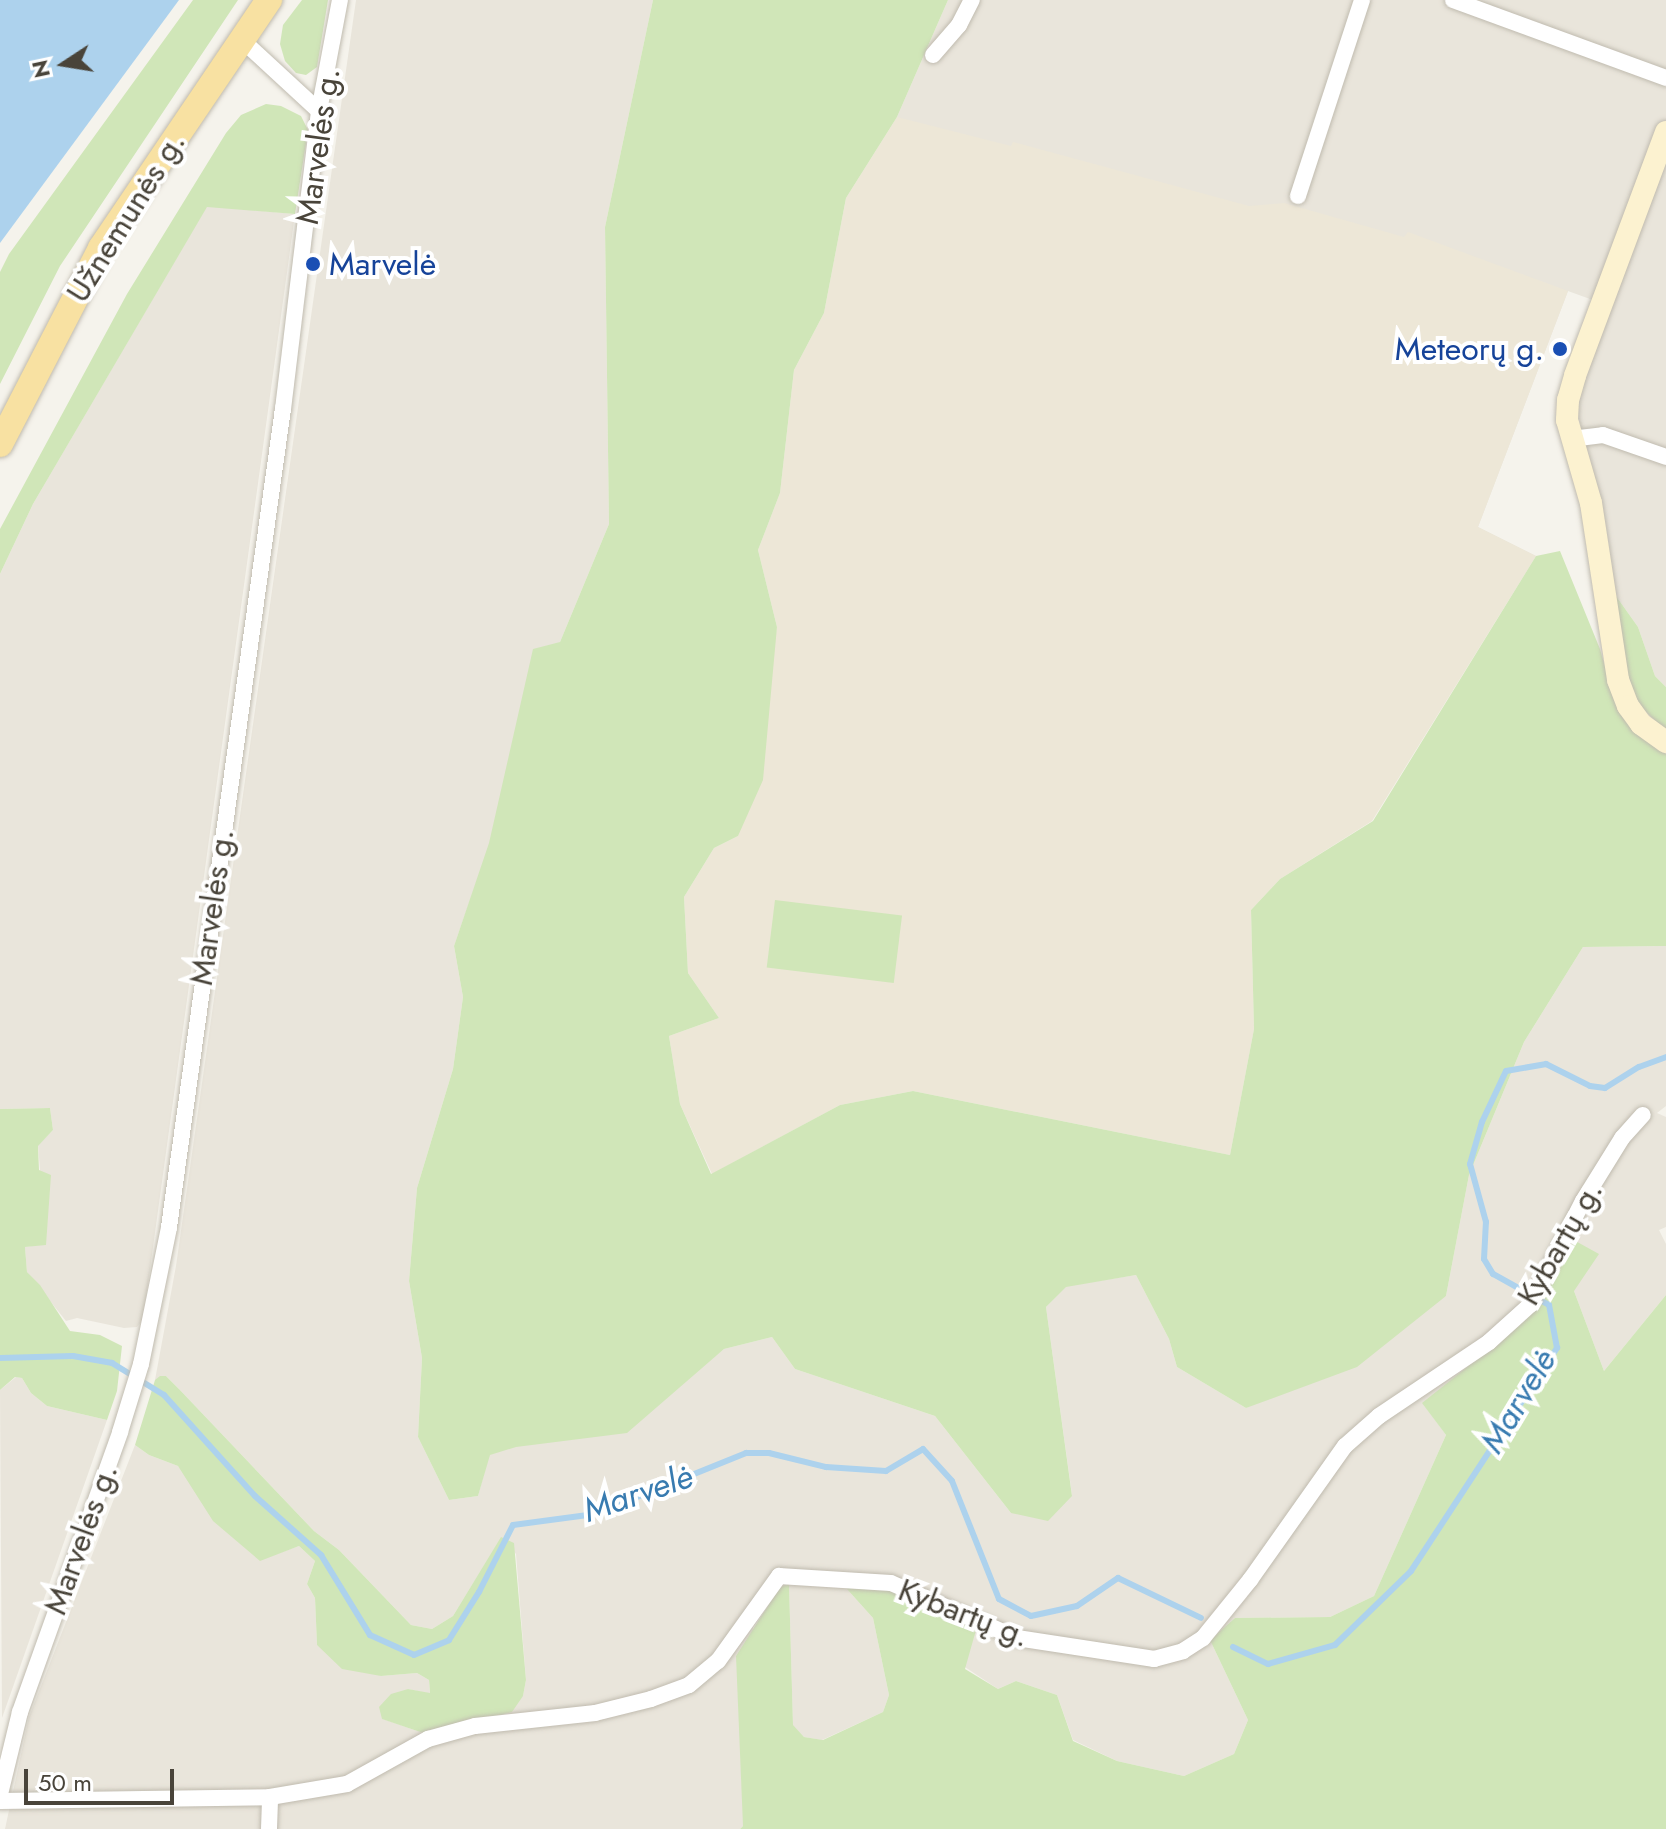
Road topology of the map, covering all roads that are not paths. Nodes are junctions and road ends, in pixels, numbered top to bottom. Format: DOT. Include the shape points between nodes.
graph roads {
  1 [pos="269,0"];
  2 [pos="340,0"];
  3 [pos="972,0"];
  4 [pos="1362,0"];
  5 [pos="1453,0"];
  6 [pos="241,39"];
  7 [pos="933,55"];
  8 [pos="1666,78"];
  9 [pos="319,111"];
  10 [pos="1666,132"];
  11 [pos="1298,196"];
  12 [pos="1571,439"];
  13 [pos="0,444"];
  14 [pos="1666,457"];
  15 [pos="1666,742"];
  16 [pos="1643,1115"];
  17 [pos="0,1794"];
  18 [pos="270,1797"];
  19 [pos="0,1801"];
  20 [pos="269,1829"];
  1 -- 6 [label="main road, Užnemunės g."];
  2 -- 9 [label="street, Marvelės g."];
  3 -- 7 [label="street"];
  4 -- 11 [label="street"];
  5 -- 8 [label="street"];
  6 -- 9 [label="street"];
  6 -- 13 [label="main road, Užnemunės g." via="101,248"];
  9 -- 17 [label="street, Marvelės g." via="169,1227 141,1364 20,1712"];
  10 -- 12 [label="street" via="1575,376 1568,400"];
  12 -- 14 [label="street" via="1603,435"];
  12 -- 15 [label="street" via="1591,503 1618,680 1641,724"];
  16 -- 18 [label="street, Kybartų g." via="1622,1138 1583,1201 1530,1305 1489,1342 1379,1416 1345,1446 1250,1580 1203,1638 1183,1651 1154,1659 1017,1638 891,1583 779,1576 718,1661 689,1685 595,1713 475,1726 428,1739 347,1784"];
  18 -- 19 [label="street, Kybartų g."];
  18 -- 20 [label="street"];
}
